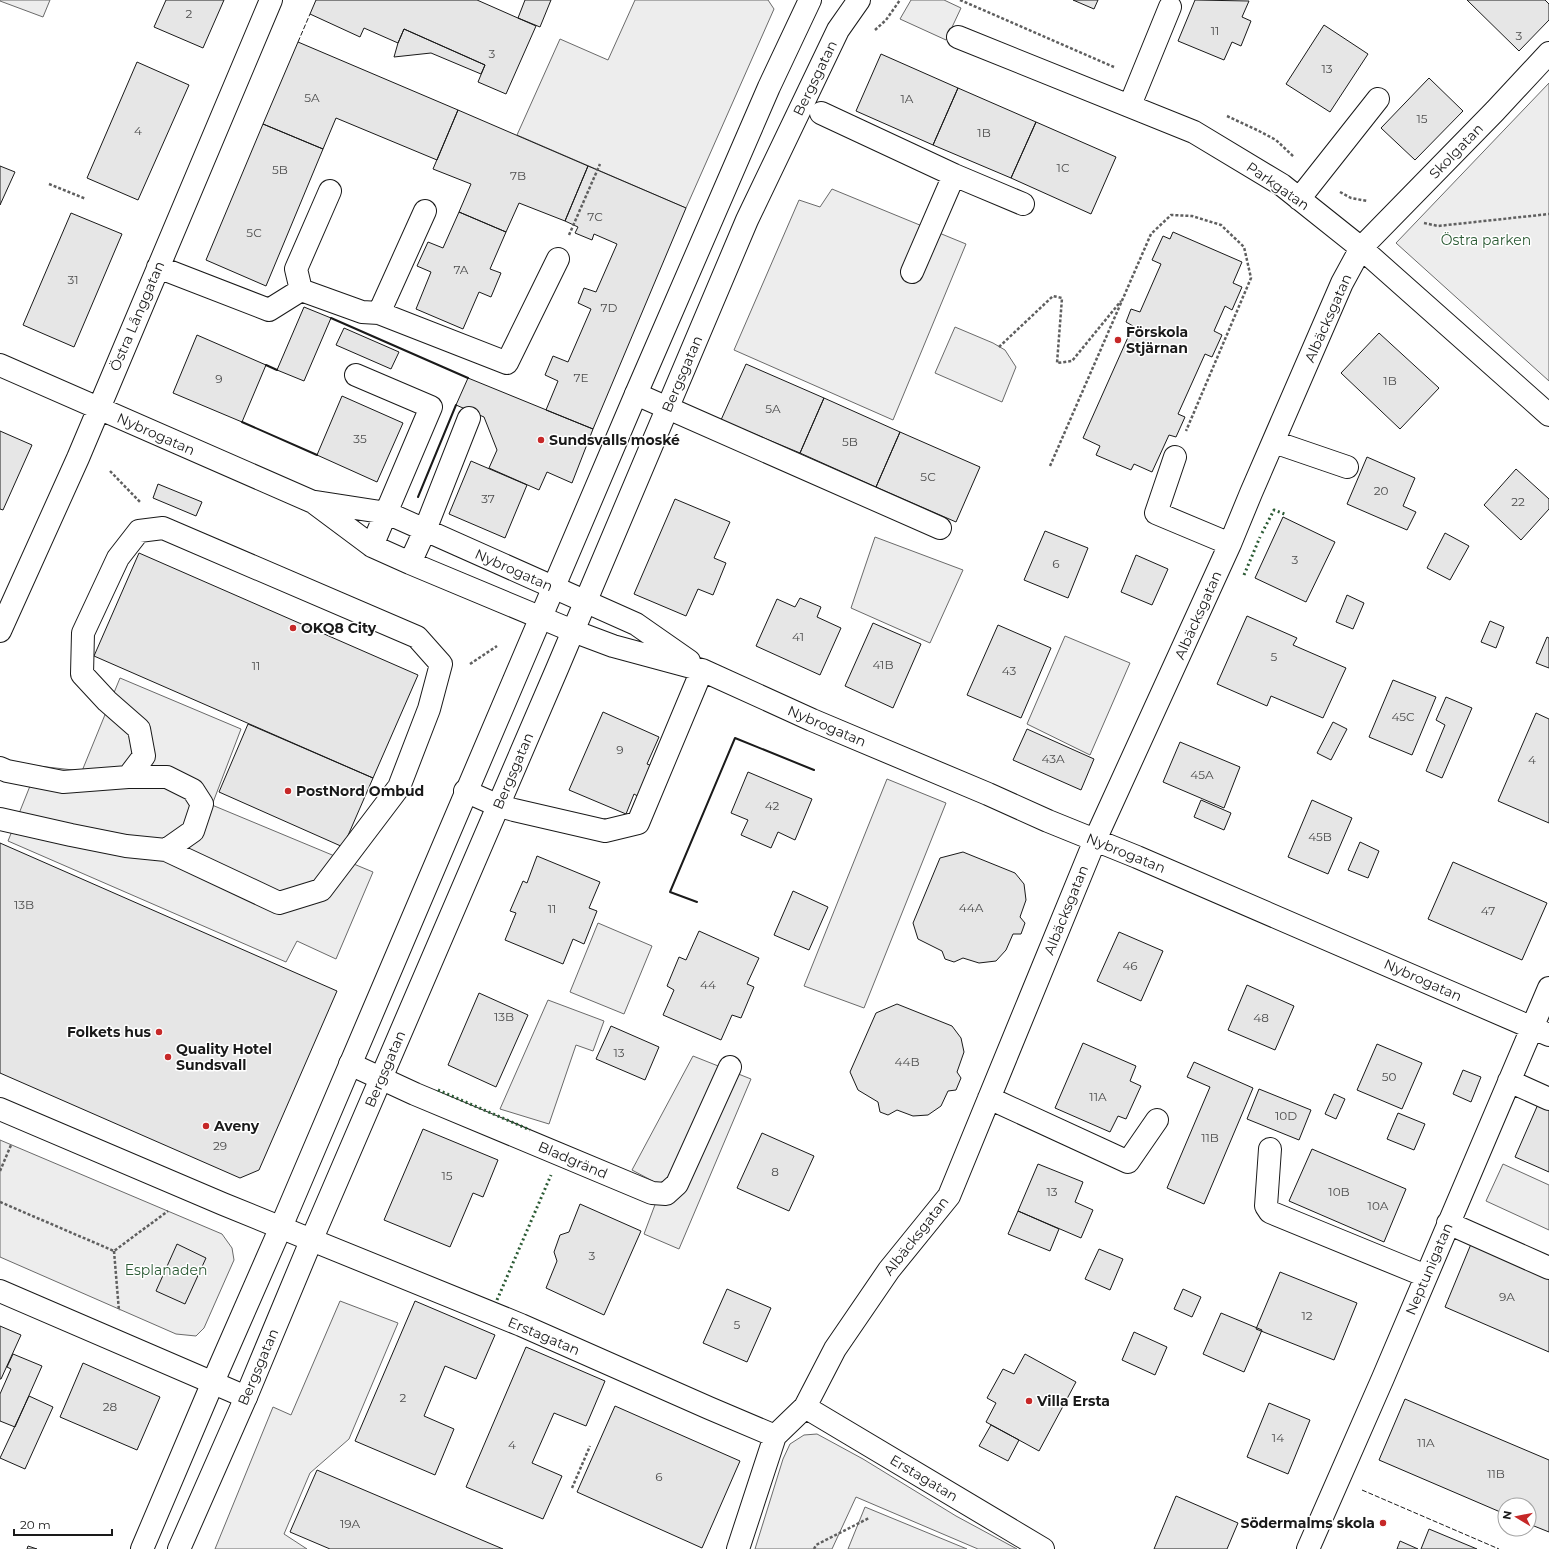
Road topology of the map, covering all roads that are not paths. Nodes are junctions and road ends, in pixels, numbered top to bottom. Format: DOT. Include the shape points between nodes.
graph roads {
  1 [pos="271,0"];
  2 [pos="810,0"];
  3 [pos="859,0"];
  4 [pos="1170,7"];
  5 [pos="958,36"];
  6 [pos="1549,53"];
  7 [pos="1378,99"];
  8 [pos="1130,105"];
  9 [pos="821,113"];
  10 [pos="954,175"];
  11 [pos="330,191"];
  12 [pos="1299,199"];
  13 [pos="1023,204"];
  14 [pos="425,211"];
  15 [pos="1361,248"];
  16 [pos="558,259"];
  17 [pos="158,267"];
  18 [pos="912,272"];
  19 [pos="301,290"];
  20 [pos="379,313"];
  21 [pos="0,365"];
  22 [pos="356,375"];
  23 [pos="636,394"];
  24 [pos="668,408"];
  25 [pos="98,409"];
  26 [pos="1549,415"];
  27 [pos="469,418"];
  28 [pos="1274,442"];
  29 [pos="1175,457"];
  30 [pos="1347,467"];
  31 [pos="313,502"];
  32 [pos="387,512"];
  33 [pos="940,528"];
  34 [pos="425,530"];
  35 [pos="1230,544"];
  36 [pos="372,546"];
  37 [pos="410,563"];
  38 [pos="553,587"];
  39 [pos="586,601"];
  40 [pos="541,618"];
  41 [pos="0,631"];
  42 [pos="573,631"];
  43 [pos="702,670"];
  44 [pos="0,768"];
  45 [pos="128,777"];
  46 [pos="466,791"];
  47 [pos="498,806"];
  48 [pos="0,819"];
  49 [pos="1095,840"];
  50 [pos="166,850"];
  51 [pos="1549,988"];
  52 [pos="1540,1031"];
  53 [pos="350,1064"];
  54 [pos="730,1067"];
  55 [pos="381,1078"];
  56 [pos="1509,1081"];
  57 [pos="989,1098"];
  58 [pos="1549,1099"];
  59 [pos="0,1108"];
  60 [pos="1157,1120"];
  61 [pos="1270,1149"];
  62 [pos="1448,1223"];
  63 [pos="280,1228"];
  64 [pos="310,1240"];
  65 [pos="1549,1268"];
  66 [pos="1426,1276"];
  67 [pos="0,1291"];
  68 [pos="213,1382"];
  69 [pos="246,1397"];
  70 [pos="804,1407"];
  71 [pos="775,1436"];
  72 [pos="142,1549"];
  73 [pos="179,1549"];
  74 [pos="738,1549"];
  75 [pos="1043,1549"];
  76 [pos="1308,1549"];
  1 -- 17 [label="main road, Östra Långgatan"];
  2 -- 23 [label="main road" via="769,87"];
  3 -- 24 [label="main road, Bergsgatan" via="838,30 753,208"];
  4 -- 8 [label="main road"];
  5 -- 8 [label="main road, Parkgatan"];
  6 -- 15 [label="main road, Skolgatan"];
  7 -- 12 [label="main road"];
  8 -- 12 [label="main road, Parkgatan" via="1194,132 1282,185"];
  9 -- 10 [label="main road"];
  10 -- 13 [label="main road"];
  10 -- 18 [label="main road"];
  11 -- 19 [label="main road" via="296,269"];
  12 -- 15 [label="main road, Parkgatan"];
  14 -- 20 [label="main road"];
  15 -- 26 [label="main road, Parkgatan"];
  15 -- 28 [label="main road, Albäcksgatan" via="1342,283"];
  16 -- 20 [label="main road" via="507,363"];
  17 -- 19 [label="main road" via="268,310"];
  17 -- 25 [label="main road, Östra Långgatan"];
  19 -- 20 [label="main road" via="362,312"];
  21 -- 25 [label="main road, Nybrogatan"];
  22 -- 32 [label="main road" via="431,406"];
  23 -- 24 [label="main road"];
  23 -- 38 [label="main road"];
  24 -- 33 [label="main road"];
  24 -- 39 [label="main road, Bergsgatan"];
  25 -- 31 [label="main road, Nybrogatan"];
  25 -- 41 [label="main road, Östra Långgatan"];
  27 -- 34 [label="main road"];
  28 -- 30 [label="main road"];
  28 -- 35 [label="main road, Albäcksgatan"];
  29 -- 35 [label="main road" via="1156,513"];
  31 -- 32 [label="main road, Nybrogatan"];
  31 -- 36 [label="main road, Nybrogatan"];
  32 -- 34 [label="main road, Nybrogatan"];
  32 -- 36 [label="main road"];
  34 -- 37 [label="main road"];
  34 -- 38 [label="main road, Nybrogatan"];
  35 -- 49 [label="main road, Albäcksgatan"];
  36 -- 37 [label="main road, Nybrogatan"];
  37 -- 40 [label="main road, Nybrogatan"];
  38 -- 39 [label="main road, Nybrogatan"];
  38 -- 40 [label="main road"];
  39 -- 42 [label="main road, Bergsgatan"];
  39 -- 43 [label="main road, Nybrogatan" via="636,624"];
  40 -- 42 [label="main road, Nybrogatan"];
  40 -- 46 [label="main road"];
  42 -- 43 [label="main road, Nybrogatan" via="613,646"];
  42 -- 47 [label="main road, Bergsgatan"];
  43 -- 47 [label="main road" via="638,824 605,831"];
  43 -- 49 [label="main road, Nybrogatan" via="812,720"];
  44 -- 45 [label="main road" via="63,782"];
  45 -- 50 [label="main road" via="167,777 193,790 202,804 193,831"];
  45 -- 50 [label="main road" via="144,756 139,728 107,701 82,674 82,633 118,558 139,531 163,528 417,637 441,664 429,709 399,787 321,890 279,903"];
  46 -- 47 [label="main road"];
  46 -- 53 [label="main road"];
  47 -- 55 [label="main road, Bergsgatan"];
  48 -- 50 [label="main road" via="126,846"];
  49 -- 52 [label="main road, Nybrogatan"];
  49 -- 57 [label="main road, Albäcksgatan"];
  51 -- 52 [label="main road, Neptunigatan"];
  52 -- 56 [label="main road, Neptunigatan"];
  53 -- 55 [label="main road, Bladgränd"];
  53 -- 63 [label="main road"];
  54 -- 55 [label="main road, Bladgränd" via="677,1184 666,1194 652,1193"];
  55 -- 64 [label="main road, Bergsgatan"];
  56 -- 58 [label="main road"];
  56 -- 62 [label="main road, Neptunigatan"];
  57 -- 60 [label="main road" via="1128,1162"];
  57 -- 70 [label="main road, Albäcksgatan" via="949,1196 889,1270 835,1349"];
  59 -- 63 [label="main road"];
  61 -- 66 [label="main road" via="1266,1206 1270,1212"];
  62 -- 65 [label="main road"];
  62 -- 66 [label="main road, Neptunigatan"];
  63 -- 64 [label="main road"];
  63 -- 68 [label="main road"];
  64 -- 69 [label="main road, Bergsgatan"];
  64 -- 71 [label="main road, Erstagatan" via="521,1325"];
  66 -- 76 [label="main road, Neptunigatan"];
  67 -- 68 [label="main road"];
  68 -- 69 [label="main road"];
  68 -- 72 [label="main road"];
  69 -- 73 [label="main road, Bergsgatan"];
  70 -- 71 [label="main road, Albäcksgatan"];
  70 -- 75 [label="main road, Erstagatan"];
  71 -- 74 [label="main road, Albäcksgatan"];
}
